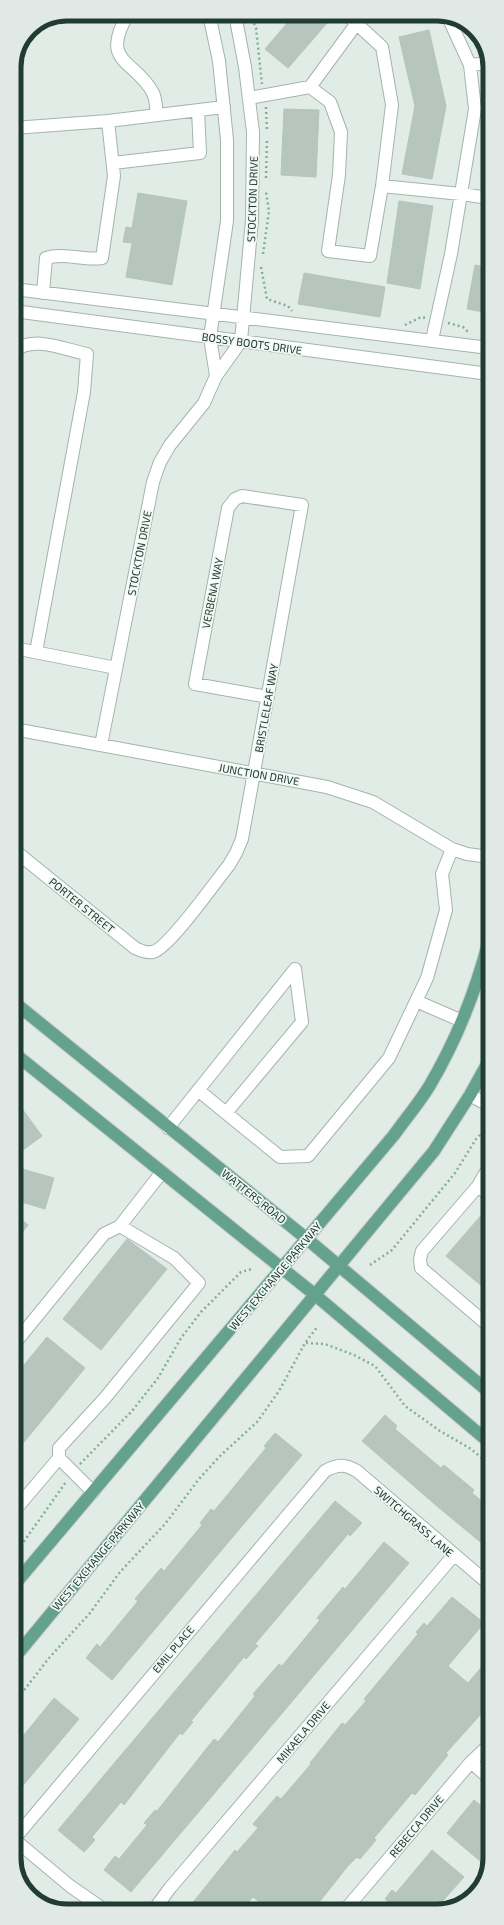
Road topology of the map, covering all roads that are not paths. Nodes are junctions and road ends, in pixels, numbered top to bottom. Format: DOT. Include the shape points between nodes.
graph roads {
  1 [pos="124,21"];
  2 [pos="210,21"];
  3 [pos="236,21"];
  4 [pos="355,21"];
  5 [pos="357,23"];
  6 [pos="452,24"];
  7 [pos="483,64"];
  8 [pos="470,65"];
  9 [pos="310,88"];
  10 [pos="249,98"];
  11 [pos="224,107"];
  12 [pos="198,110"];
  13 [pos="158,115"];
  14 [pos="108,121"];
  15 [pos="21,127"];
  16 [pos="113,163"];
  17 [pos="382,186"];
  18 [pos="461,194"];
  19 [pos="483,197"];
  20 [pos="21,290"];
  21 [pos="43,293"];
  22 [pos="21,312"];
  23 [pos="213,314"];
  24 [pos="244,318"];
  25 [pos="210,337"];
  26 [pos="432,340"];
  27 [pos="241,341"];
  28 [pos="21,346"];
  29 [pos="483,347"];
  30 [pos="483,373"];
  31 [pos="216,376"];
  32 [pos="302,505"];
  33 [pos="21,649"];
  34 [pos="36,652"];
  35 [pos="116,668"];
  36 [pos="268,697"];
  37 [pos="21,730"];
  38 [pos="101,745"];
  39 [pos="254,773"];
  40 [pos="452,849"];
  41 [pos="21,855"];
  42 [pos="483,857"];
  43 [pos="153,952"];
  44 [pos="483,966"];
  45 [pos="416,1001"];
  46 [pos="21,1009"];
  47 [pos="462,1021"];
  48 [pos="21,1059"];
  49 [pos="483,1072"];
  50 [pos="198,1090"];
  51 [pos="470,1095"];
  52 [pos="483,1102"];
  53 [pos="226,1113"];
  54 [pos="168,1128"];
  55 [pos="162,1172"];
  56 [pos="483,1177"];
  57 [pos="478,1186"];
  58 [pos="483,1190"];
  59 [pos="120,1226"];
  60 [pos="307,1239"];
  61 [pos="339,1266"];
  62 [pos="282,1269"];
  63 [pos="314,1294"];
  64 [pos="483,1321"];
  65 [pos="21,1336"];
  66 [pos="483,1387"];
  67 [pos="483,1438"];
  68 [pos="59,1458"];
  69 [pos="336,1465"];
  70 [pos="93,1492"];
  71 [pos="21,1503"];
  72 [pos="454,1555"];
  73 [pos="21,1577"];
  74 [pos="483,1579"];
  75 [pos="21,1650"];
  76 [pos="483,1751"];
  77 [pos="471,1762"];
  78 [pos="483,1772"];
  79 [pos="21,1832"];
  80 [pos="21,1844"];
  81 [pos="96,1904"];
  82 [pos="158,1904"];
  83 [pos="350,1904"];
  1 -- 13 [label="street" via="117,42 119,54 153,94"];
  2 -- 11 [label="street" via="219,61"];
  3 -- 10 [label="street, STOCKTON DRIVE"];
  4 -- 5 [label="street"];
  5 -- 9 [label="street"];
  5 -- 17 [label="street" via="382,47 392,105"];
  6 -- 8 [label="street"];
  7 -- 8 [label="street"];
  8 -- 18 [label="street" via="475,109"];
  9 -- 10 [label="street"];
  9 -- 17 [label="street" via="330,102 342,132 328,251 370,256"];
  10 -- 24 [label="street, STOCKTON DRIVE" via="253,132 252,220"];
  11 -- 12 [label="street"];
  11 -- 23 [label="street" via="228,140 227,221"];
  12 -- 13 [label="street"];
  12 -- 16 [label="street" via="200,152"];
  13 -- 14 [label="street"];
  14 -- 15 [label="street"];
  14 -- 16 [label="street"];
  16 -- 21 [label="street" via="114,176 102,258 46,258"];
  17 -- 18 [label="street"];
  18 -- 19 [label="street"];
  18 -- 26 [label="street"];
  20 -- 21 [label="street, BOSSY BOOTS DRIVE"];
  21 -- 23 [label="street, BOSSY BOOTS DRIVE"];
  22 -- 25 [label="street, BOSSY BOOTS DRIVE"];
  23 -- 24 [label="street, BOSSY BOOTS DRIVE"];
  23 -- 25 [label="street"];
  24 -- 26 [label="street, BOSSY BOOTS DRIVE"];
  24 -- 27 [label="street, STOCKTON DRIVE"];
  25 -- 27 [label="street, BOSSY BOOTS DRIVE"];
  25 -- 31 [label="street"];
  26 -- 29 [label="street, BOSSY BOOTS DRIVE"];
  27 -- 30 [label="street, BOSSY BOOTS DRIVE"];
  27 -- 31 [label="street, STOCKTON DRIVE"];
  28 -- 34 [label="street" via="40,343 87,354 84,392"];
  31 -- 35 [label="street, STOCKTON DRIVE" via="204,403 170,445 153,482"];
  32 -- 36 [label="street, BRISTLELEAF WAY"];
  32 -- 36 [label="street, VERBENA WAY" via="248,495 235,499 228,508 195,684"];
  33 -- 34 [label="street"];
  34 -- 35 [label="street"];
  35 -- 38 [label="street, STOCKTON DRIVE"];
  36 -- 39 [label="street, BRISTLELEAF WAY"];
  37 -- 38 [label="street, JUNCTION DRIVE"];
  38 -- 39 [label="street, JUNCTION DRIVE"];
  39 -- 40 [label="street, JUNCTION DRIVE" via="327,787 373,802"];
  39 -- 43 [label="street, BRISTLELEAF WAY" via="242,839 236,853 167,943"];
  40 -- 42 [label="street, JUNCTION DRIVE"];
  40 -- 45 [label="street" via="442,874 446,910 427,978"];
  41 -- 43 [label="street, PORTER STREET" via="135,948"];
  44 -- 47 [label="main road, WEST EXCHANGE PARKWAY"];
  45 -- 47 [label="street"];
  45 -- 53 [label="street" via="389,1058 308,1156 280,1157"];
  46 -- 54 [label="main road, WATTERS ROAD"];
  47 -- 60 [label="main road, WEST EXCHANGE PARKWAY" via="430,1086 394,1135"];
  48 -- 55 [label="main road"];
  49 -- 51 [label="main road, WEST EXCHANGE PARKWAY"];
  50 -- 53 [label="street"];
  50 -- 53 [label="street" via="295,969 302,1022"];
  50 -- 54 [label="street"];
  51 -- 52 [label="street"];
  51 -- 61 [label="main road, WEST EXCHANGE PARKWAY" via="434,1151"];
  54 -- 60 [label="main road, WATTERS ROAD"];
  55 -- 59 [label="street"];
  55 -- 62 [label="main road"];
  56 -- 57 [label="street"];
  57 -- 58 [label="street"];
  57 -- 64 [label="street" via="422,1251 420,1259 421,1268"];
  59 -- 65 [label="street" via="104,1234"];
  59 -- 68 [label="street" via="174,1258 200,1283 60,1448"];
  60 -- 61 [label="main road, WATTERS ROAD"];
  60 -- 62 [label="main road, WEST EXCHANGE PARKWAY"];
  61 -- 63 [label="main road, WEST EXCHANGE PARKWAY"];
  61 -- 66 [label="main road, WATTERS ROAD"];
  62 -- 63 [label="main road"];
  62 -- 70 [label="main road, WEST EXCHANGE PARKWAY"];
  63 -- 67 [label="main road"];
  63 -- 75 [label="main road, WEST EXCHANGE PARKWAY"];
  68 -- 70 [label="street"];
  68 -- 71 [label="street"];
  69 -- 72 [label="street, SWITCHGRASS LANE" via="347,1465 357,1471"];
  69 -- 79 [label="street, EMIL PLACE" via="316,1480"];
  70 -- 73 [label="main road, WEST EXCHANGE PARKWAY"];
  72 -- 74 [label="street, SWITCHGRASS LANE"];
  72 -- 82 [label="street, MIKAELA DRIVE"];
  76 -- 77 [label="street, REBECCA DRIVE"];
  77 -- 78 [label="street"];
  77 -- 83 [label="street, REBECCA DRIVE"];
  80 -- 81 [label="street" via="70,1886"];
}
